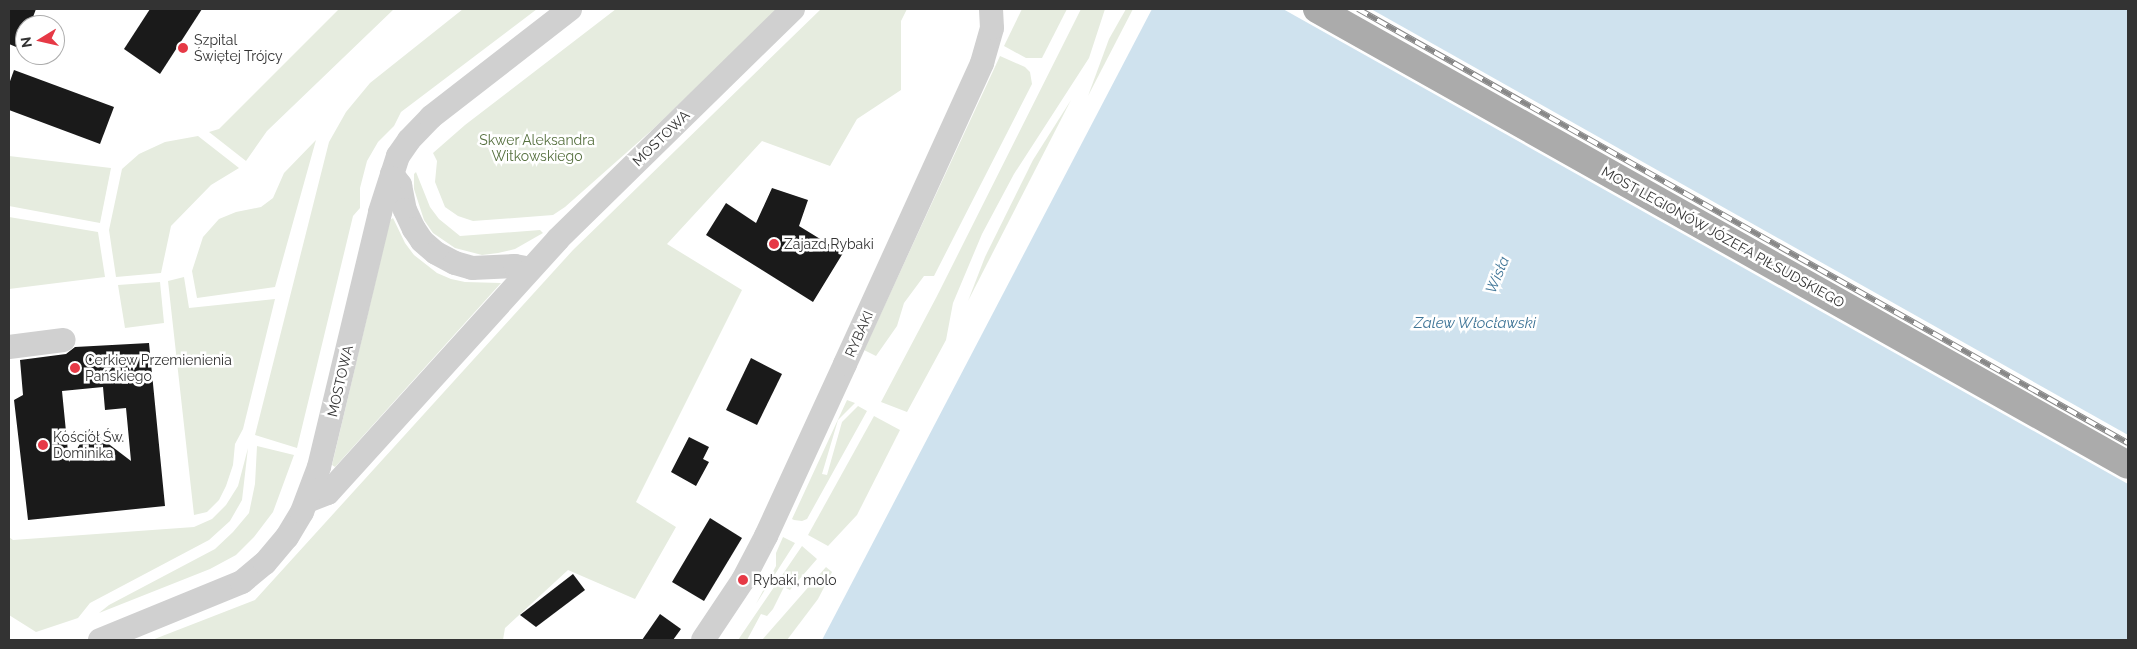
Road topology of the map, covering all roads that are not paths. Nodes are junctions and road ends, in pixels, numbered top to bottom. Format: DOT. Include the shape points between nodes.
graph roads {
  1 [pos="570,9"];
  2 [pos="793,9"];
  3 [pos="1317,9"];
  4 [pos="996,12"];
  5 [pos="392,174"];
  6 [pos="530,269"];
  7 [pos="64,340"];
  8 [pos="9,347"];
  9 [pos="2128,465"];
  10 [pos="307,501"];
  11 [pos="100,640"];
  12 [pos="703,640"];
  1 -- 5 [label="street, MOSTOWA" via="431,117 398,156"];
  2 -- 6 [label="street, MOSTOWA"];
  3 -- 9 [label="main road, MOST LEGIONÓW JÓZEFA PIŁSUDSKIEGO"];
  4 -- 12 [label="street, RYBAKI" via="988,48 976,77 792,480 743,580"];
  5 -- 6 [label="street" via="400,185 405,210 414,229 436,253 472,268 515,266"];
  5 -- 10 [label="street, MOSTOWA" via="320,467"];
  6 -- 10 [label="street, MOSTOWA" via="328,492"];
  7 -- 8 [label="street"];
  10 -- 11 [label="street, MOSTOWA" via="287,537 265,563 242,582"];
}
